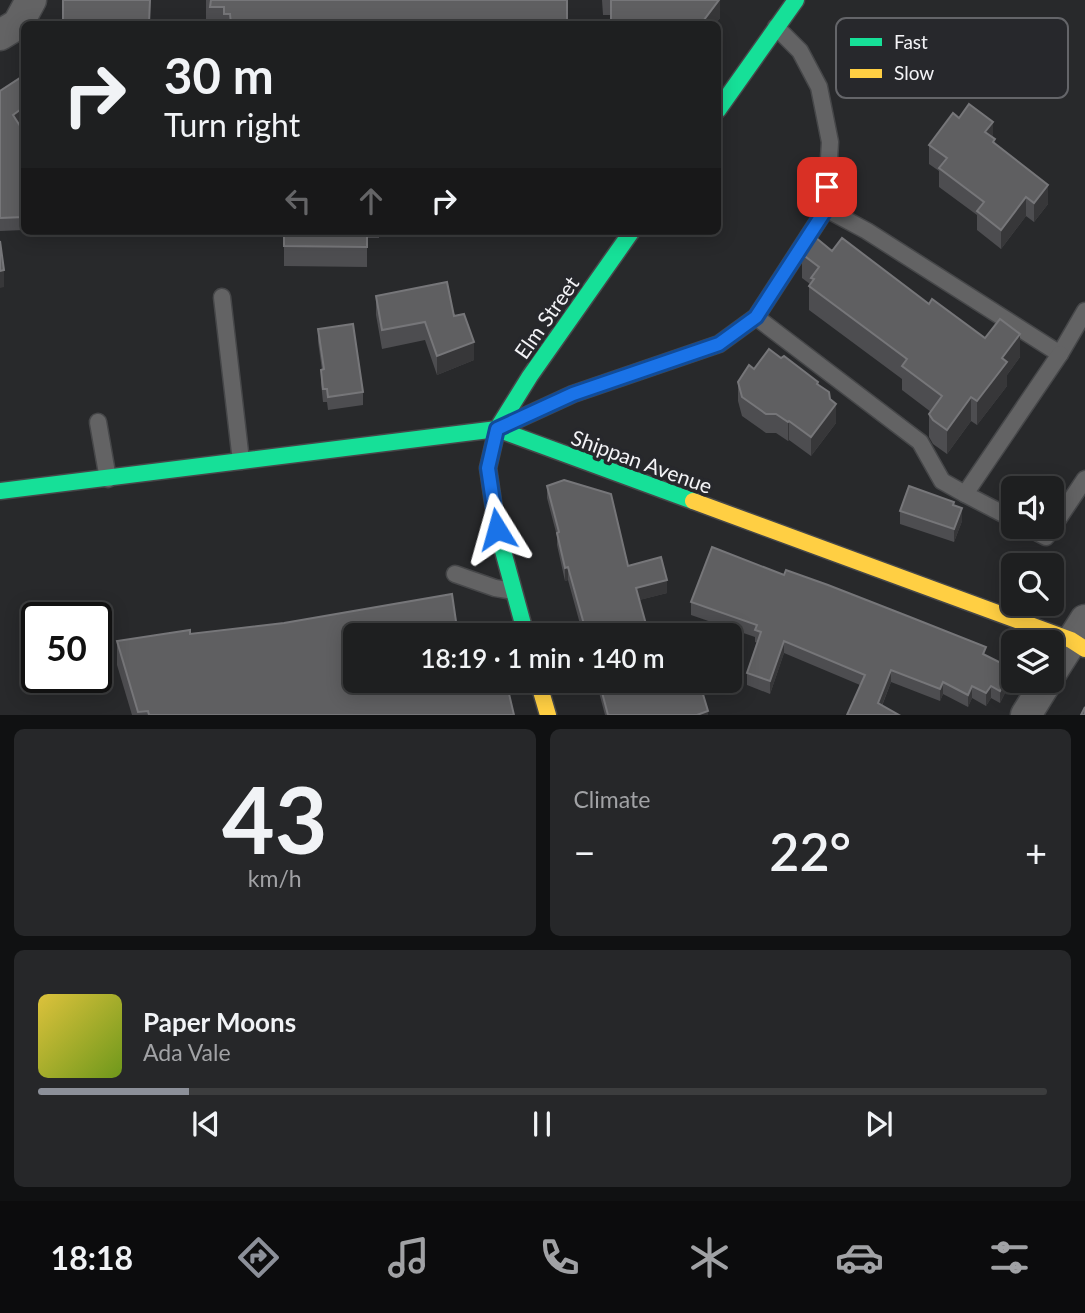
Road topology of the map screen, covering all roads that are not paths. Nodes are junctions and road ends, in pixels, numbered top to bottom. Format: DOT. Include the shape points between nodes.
graph roads {
  1 [pos="30,0"];
  2 [pos="796,0"];
  3 [pos="776,27"];
  4 [pos="0,35"];
  5 [pos="721,106"];
  6 [pos="826,209"];
  7 [pos="629,235"];
  8 [pos="222,297"];
  9 [pos="1085,311"];
  10 [pos="756,317"];
  11 [pos="1080,330"];
  12 [pos="1060,354"];
  13 [pos="98,422"];
  14 [pos="497,429"];
  15 [pos="241,462"];
  16 [pos="108,479"];
  17 [pos="1085,479"];
  18 [pos="0,491"];
  19 [pos="965,494"];
  20 [pos="1064,510"];
  21 [pos="1001,513"];
  22 [pos="455,573"];
  23 [pos="513,591"];
  24 [pos="522,623"];
  25 [pos="1080,636"];
  26 [pos="1064,657"];
  27 [pos="542,693"];
  28 [pos="1039,693"];
  29 [pos="548,715"];
  30 [pos="1026,715"];
  1 -- 4 [label="street" via="18,24"];
  2 -- 3 [label="street"];
  3 -- 5 [label="street"];
  3 -- 6 [label="lane" via="800,51 819,87 830,142"];
  6 -- 10 [label="lane"];
  6 -- 12 [label="lane"];
  7 -- 14 [label="street, Elm Street"];
  8 -- 15 [label="lane"];
  9 -- 11 [label="lane"];
  10 -- 14 [label="lane" via="719,344 573,394"];
  10 -- 19 [label="lane" via="920,442 942,481"];
  11 -- 12 [label="lane"];
  12 -- 19 [label="lane"];
  13 -- 16 [label="lane"];
  14 -- 15 [label="street, Shippan Avenue"];
  14 -- 23 [label="street, Elm Street" via="488,468"];
  14 -- 25 [label="street, Shippan Avenue"];
  15 -- 16 [label="street, Shippan Avenue"];
  16 -- 18 [label="street, Shippan Avenue"];
  17 -- 20 [label="lane"];
  19 -- 21 [label="lane"];
  22 -- 23 [label="lane"];
  23 -- 24 [label="street, Elm Street"];
  25 -- 26 [label="street"];
  27 -- 29 [label="street"];
  28 -- 30 [label="street"];
}
